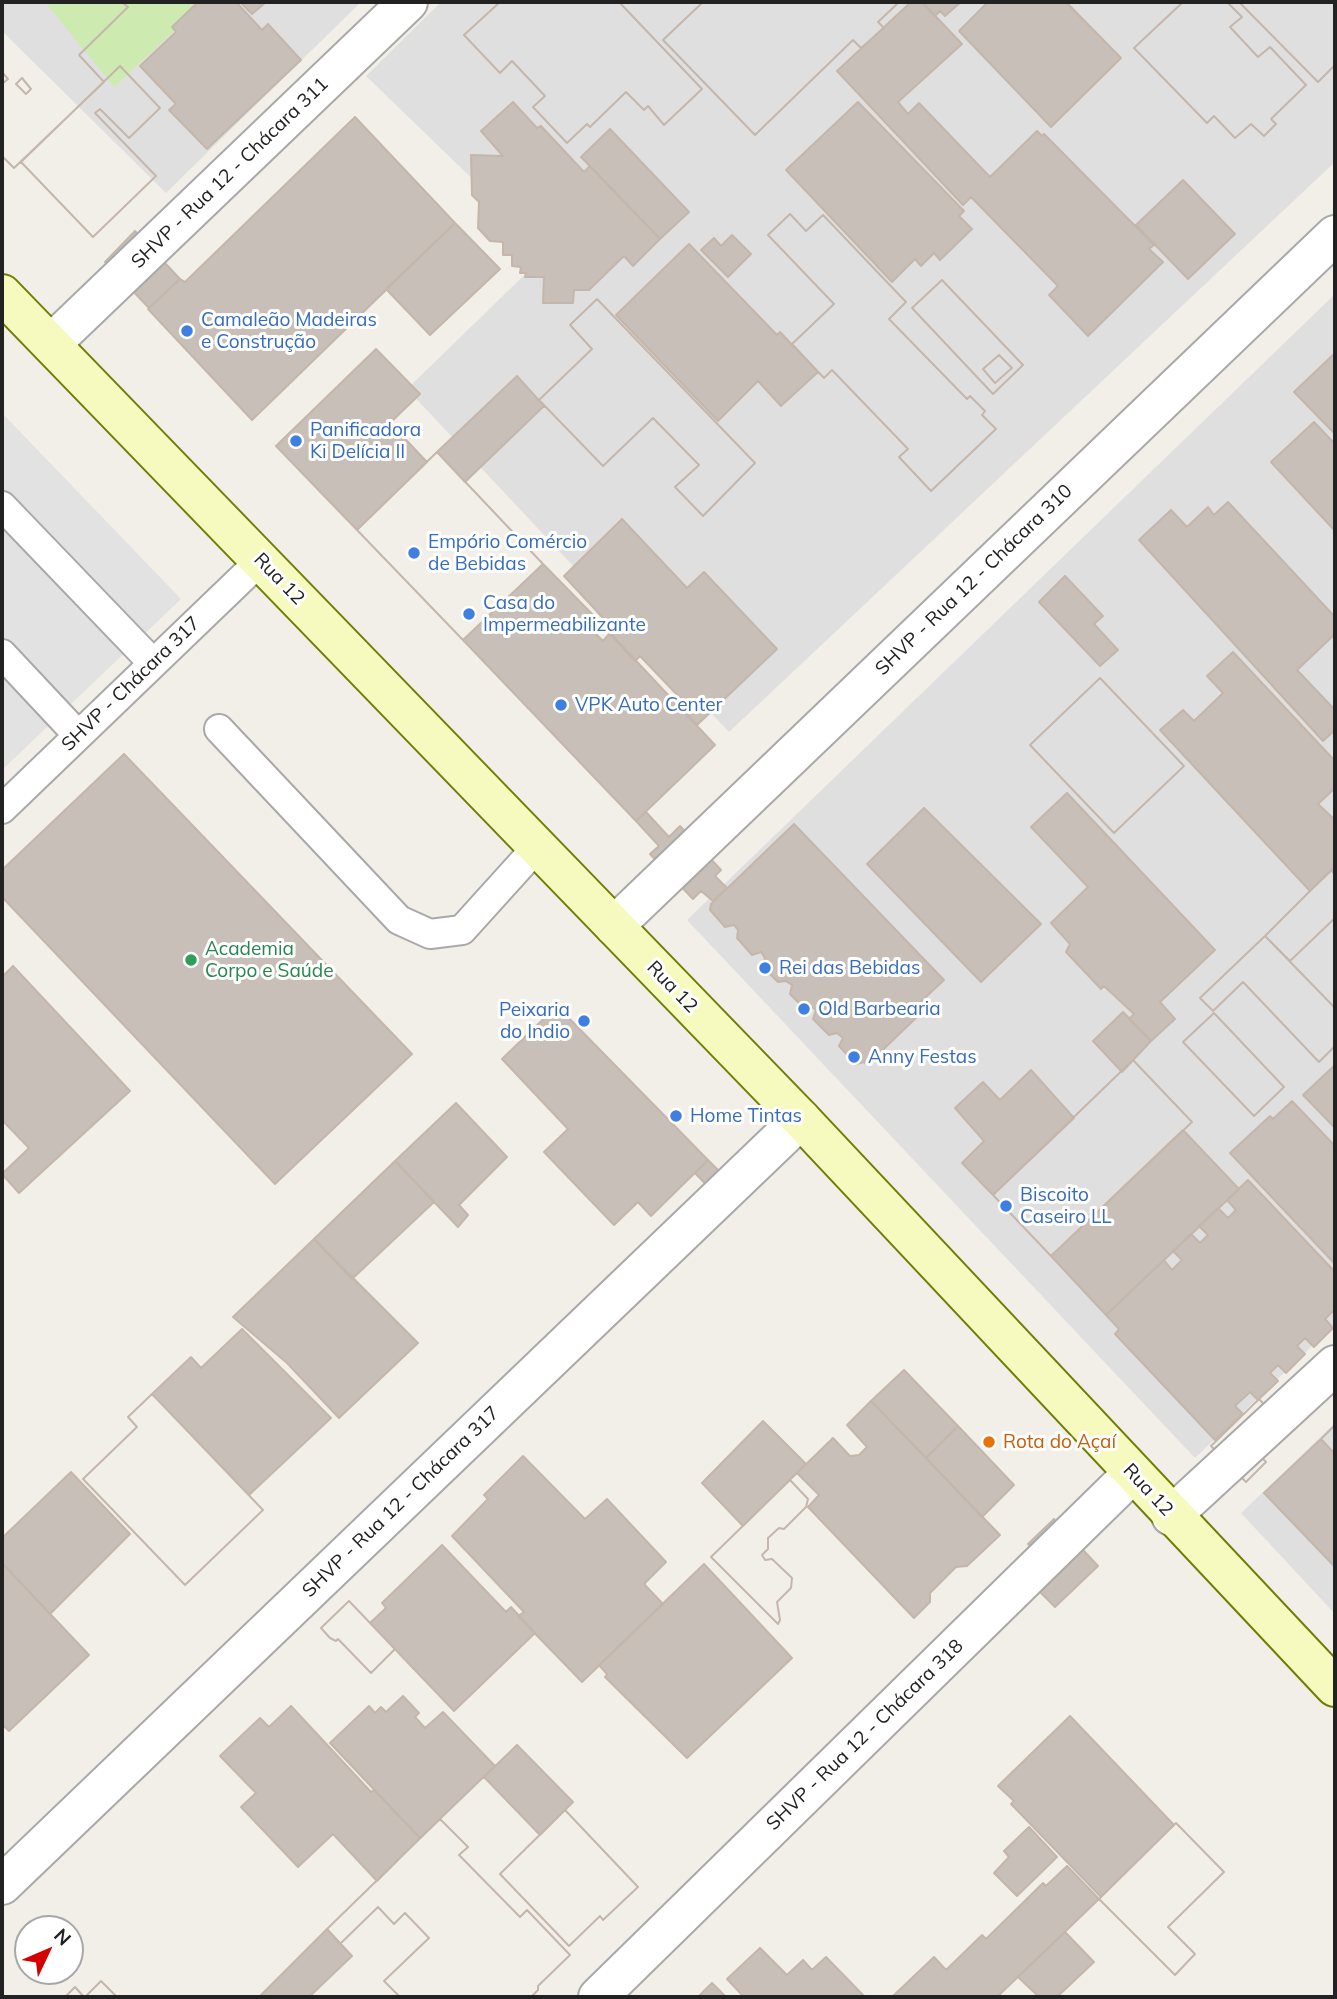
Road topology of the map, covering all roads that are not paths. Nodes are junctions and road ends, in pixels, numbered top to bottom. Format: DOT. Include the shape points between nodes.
graph roads {
  1 [pos="408,2"];
  2 [pos="1335,235"];
  3 [pos="2,294"];
  4 [pos="51,344"];
  5 [pos="2,506"];
  6 [pos="261,560"];
  7 [pos="2,654"];
  8 [pos="152,662"];
  9 [pos="219,729"];
  10 [pos="77,734"];
  11 [pos="2,809"];
  12 [pos="537,847"];
  13 [pos="614,926"];
  14 [pos="801,1119"];
  15 [pos="1335,1365"];
  16 [pos="1133,1473"];
  17 [pos="1171,1516"];
  18 [pos="1335,1687"];
  19 [pos="2,1885"];
  20 [pos="598,1997"];
  1 -- 4 [label="street, SHVP - Rua 12 - Chácara 311"];
  2 -- 13 [label="street, SHVP - Rua 12 - Chácara 310"];
  3 -- 4 [label="street, Rua 12"];
  4 -- 6 [label="street, Rua 12"];
  5 -- 8 [label="lane"];
  6 -- 8 [label="lane, SHVP - Chácara 317"];
  6 -- 12 [label="street, Rua 12"];
  7 -- 10 [label="lane"];
  8 -- 10 [label="lane, SHVP - Chácara 317"];
  9 -- 12 [label="lane" via="399,920 430,934 462,930"];
  10 -- 11 [label="lane, SHVP - Chácara 317"];
  12 -- 13 [label="street, Rua 12"];
  13 -- 14 [label="street, Rua 12"];
  14 -- 16 [label="street, Rua 12"];
  14 -- 19 [label="street, SHVP - Rua 12 - Chácara 317"];
  15 -- 17 [label="street"];
  16 -- 17 [label="street, Rua 12"];
  16 -- 20 [label="street, SHVP - Rua 12 - Chácara 318"];
  17 -- 18 [label="street, Rua 12"];
}
